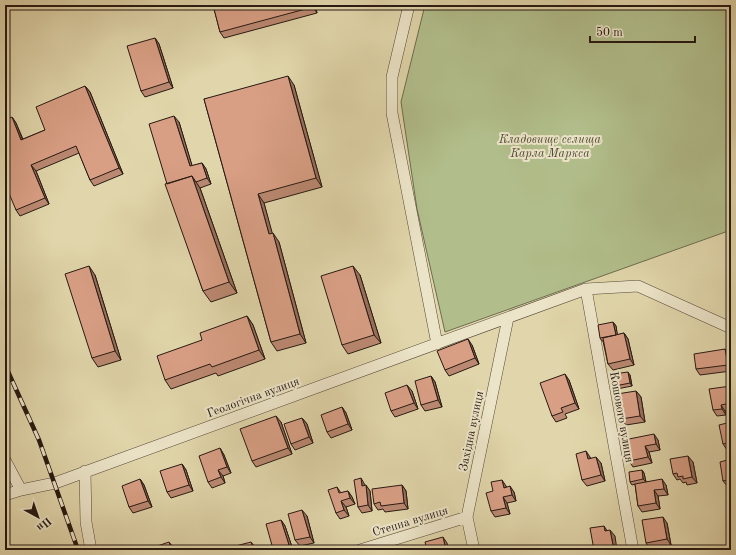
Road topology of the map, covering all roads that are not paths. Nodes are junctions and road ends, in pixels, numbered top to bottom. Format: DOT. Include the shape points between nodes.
graph roads {
  1 [pos="409,5"];
  2 [pos="586,289"];
  3 [pos="508,318"];
  4 [pos="731,328"];
  5 [pos="437,344"];
  6 [pos="5,460"];
  7 [pos="85,471"];
  8 [pos="21,490"];
  9 [pos="5,495"];
  10 [pos="467,517"];
  11 [pos="91,550"];
  12 [pos="360,550"];
  13 [pos="474,550"];
  14 [pos="633,550"];
  1 -- 5 [label="street" via="392,77 392,113"];
  2 -- 3 [label="street, Геологічна вулиця"];
  2 -- 4 [label="street, Геологічна вулиця" via="638,286"];
  2 -- 14 [label="street, Кошового вулиця"];
  3 -- 5 [label="street, Геологічна вулиця"];
  3 -- 10 [label="street, Західна вулиця"];
  5 -- 7 [label="street, Геологічна вулиця"];
  6 -- 8 [label="street"];
  7 -- 8 [label="street, Геологічна вулиця" via="55,483"];
  7 -- 11 [label="street" via="86,522"];
  8 -- 9 [label="street, Геологічна вулиця"];
  10 -- 12 [label="street, Степна вулиця"];
  10 -- 13 [label="street, Західна вулиця"];
}
